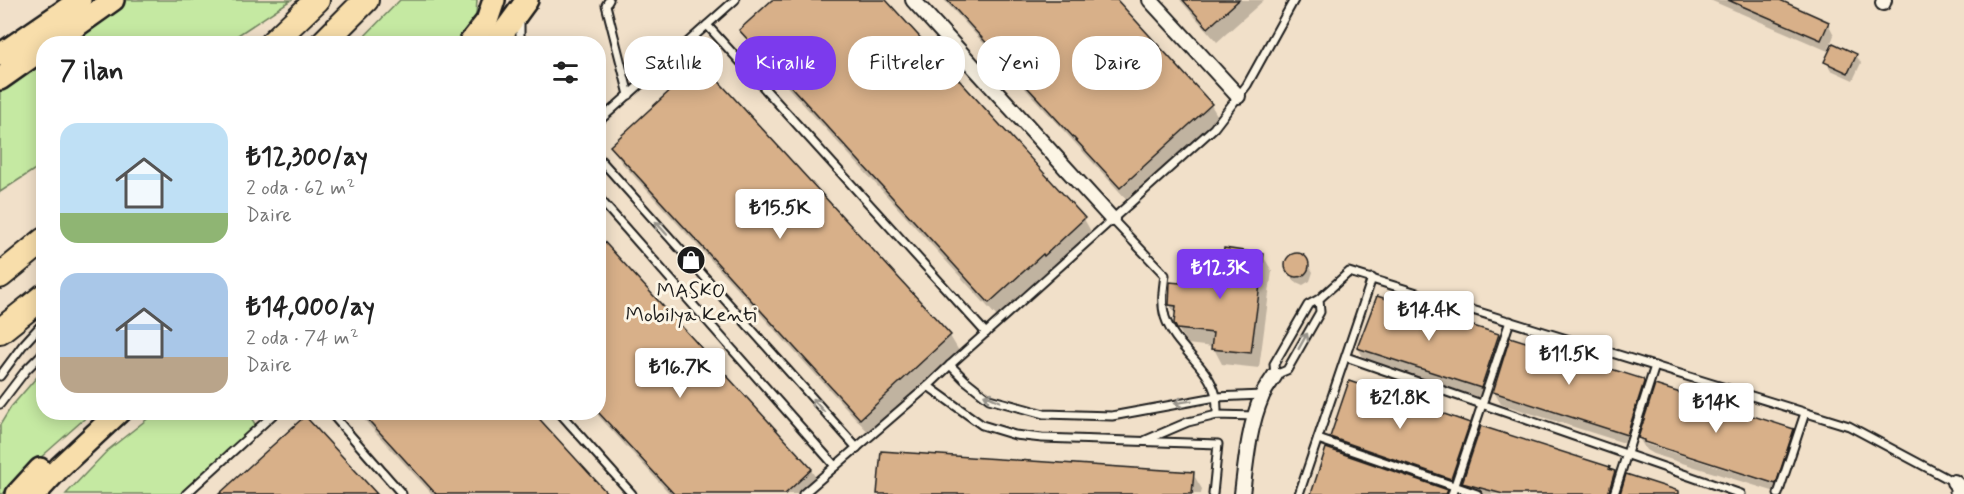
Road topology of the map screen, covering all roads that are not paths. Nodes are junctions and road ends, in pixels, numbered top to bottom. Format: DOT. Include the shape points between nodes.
graph roads {
  1 [pos="80,0"];
  2 [pos="113,0"];
  3 [pos="317,0"];
  4 [pos="366,0"];
  5 [pos="494,0"];
  6 [pos="609,0"];
  7 [pos="735,0"];
  8 [pos="913,0"];
  9 [pos="1150,0"];
  10 [pos="1294,0"];
  11 [pos="524,4"];
  12 [pos="63,14"];
  13 [pos="707,25"];
  14 [pos="54,36"];
  15 [pos="279,36"];
  16 [pos="330,36"];
  17 [pos="475,36"];
  18 [pos="501,36"];
  19 [pos="521,36"];
  20 [pos="36,54"];
  21 [pos="0,55"];
  22 [pos="0,79"];
  23 [pos="629,95"];
  24 [pos="1238,96"];
  25 [pos="606,115"];
  26 [pos="606,167"];
  27 [pos="606,206"];
  28 [pos="1112,219"];
  29 [pos="36,247"];
  30 [pos="0,276"];
  31 [pos="1372,278"];
  32 [pos="1319,299"];
  33 [pos="36,302"];
  34 [pos="1510,321"];
  35 [pos="0,331"];
  36 [pos="36,331"];
  37 [pos="986,333"];
  38 [pos="1346,357"];
  39 [pos="36,361"];
  40 [pos="950,365"];
  41 [pos="1655,366"];
  42 [pos="1275,375"];
  43 [pos="0,376"];
  44 [pos="928,386"];
  45 [pos="1262,395"];
  46 [pos="1216,397"];
  47 [pos="1,402"];
  48 [pos="1482,404"];
  49 [pos="1805,413"];
  50 [pos="1217,415"];
  51 [pos="1256,416"];
  52 [pos="91,420"];
  53 [pos="110,420"];
  54 [pos="267,420"];
  55 [pos="337,420"];
  56 [pos="566,420"];
  57 [pos="1318,439"];
  58 [pos="1144,441"];
  59 [pos="857,448"];
  60 [pos="1627,455"];
  61 [pos="835,466"];
  62 [pos="1957,489"];
  63 [pos="1453,490"];
  64 [pos="17,494"];
  65 [pos="34,494"];
  66 [pos="186,494"];
  67 [pos="402,494"];
  68 [pos="632,494"];
  69 [pos="803,494"];
  70 [pos="1213,494"];
  71 [pos="1242,494"];
  72 [pos="1299,494"];
  73 [pos="1477,494"];
  74 [pos="1614,494"];
  75 [pos="1741,494"];
  76 [pos="1778,494"];
  1 -- 12 [label="main road"];
  2 -- 12 [label="main road"];
  3 -- 15 [label="highway"];
  4 -- 16 [label="highway"];
  5 -- 17 [label="main road" via="487,21"];
  6 -- 23 [label="lane" via="606,5"];
  7 -- 13 [label="lane"];
  8 -- 28 [label="street"];
  9 -- 24 [label="street"];
  10 -- 24 [label="lane"];
  11 -- 18 [label="main road"];
  11 -- 19 [label="lane"];
  12 -- 14 [label="main road"];
  12 -- 21 [label="main road"];
  13 -- 23 [label="lane"];
  13 -- 37 [label="lane"];
  20 -- 22 [label="main road"];
  23 -- 25 [label="lane"];
  24 -- 28 [label="lane" via="1214,128"];
  59 -- 26 [label="lane, one-way"];
  27 -- 61 [label="lane"];
  28 -- 37 [label="lane"];
  28 -- 46 [label="lane" via="1165,275 1167,323 1203,370"];
  29 -- 30 [label="highway"];
  31 -- 32 [label="lane" via="1348,272"];
  31 -- 34 [label="lane"];
  31 -- 38 [label="lane"];
  32 -- 42 [label="lane" via="1308,305 1274,364"];
  42 -- 32 [label="lane, one-way" via="1287,370 1320,312"];
  33 -- 35 [label="highway"];
  34 -- 41 [label="lane"];
  34 -- 48 [label="lane"];
  36 -- 43 [label="lane"];
  37 -- 40 [label="lane"];
  38 -- 48 [label="lane"];
  38 -- 57 [label="lane"];
  39 -- 47 [label="lane"];
  40 -- 44 [label="lane"];
  46 -- 40 [label="lane, one-way" via="1112,416 1044,414 989,399"];
  41 -- 49 [label="lane"];
  41 -- 60 [label="lane"];
  42 -- 45 [label="street"];
  44 -- 58 [label="lane" via="982,425 1015,435"];
  44 -- 59 [label="lane"];
  45 -- 46 [label="lane"];
  45 -- 51 [label="street"];
  46 -- 50 [label="lane"];
  48 -- 60 [label="lane"];
  48 -- 63 [label="lane"];
  49 -- 62 [label="lane" via="1849,426"];
  49 -- 76 [label="lane"];
  50 -- 51 [label="lane"];
  50 -- 58 [label="lane" via="1188,422"];
  51 -- 71 [label="street"];
  52 -- 64 [label="main road"];
  53 -- 65 [label="main road"];
  54 -- 66 [label="lane"];
  55 -- 67 [label="lane"];
  56 -- 68 [label="lane"];
  57 -- 63 [label="lane"];
  57 -- 72 [label="lane"];
  58 -- 70 [label="lane" via="1218,444"];
  59 -- 61 [label="lane"];
  60 -- 74 [label="lane"];
  60 -- 75 [label="lane"];
  61 -- 69 [label="lane"];
  63 -- 73 [label="lane"];
}
